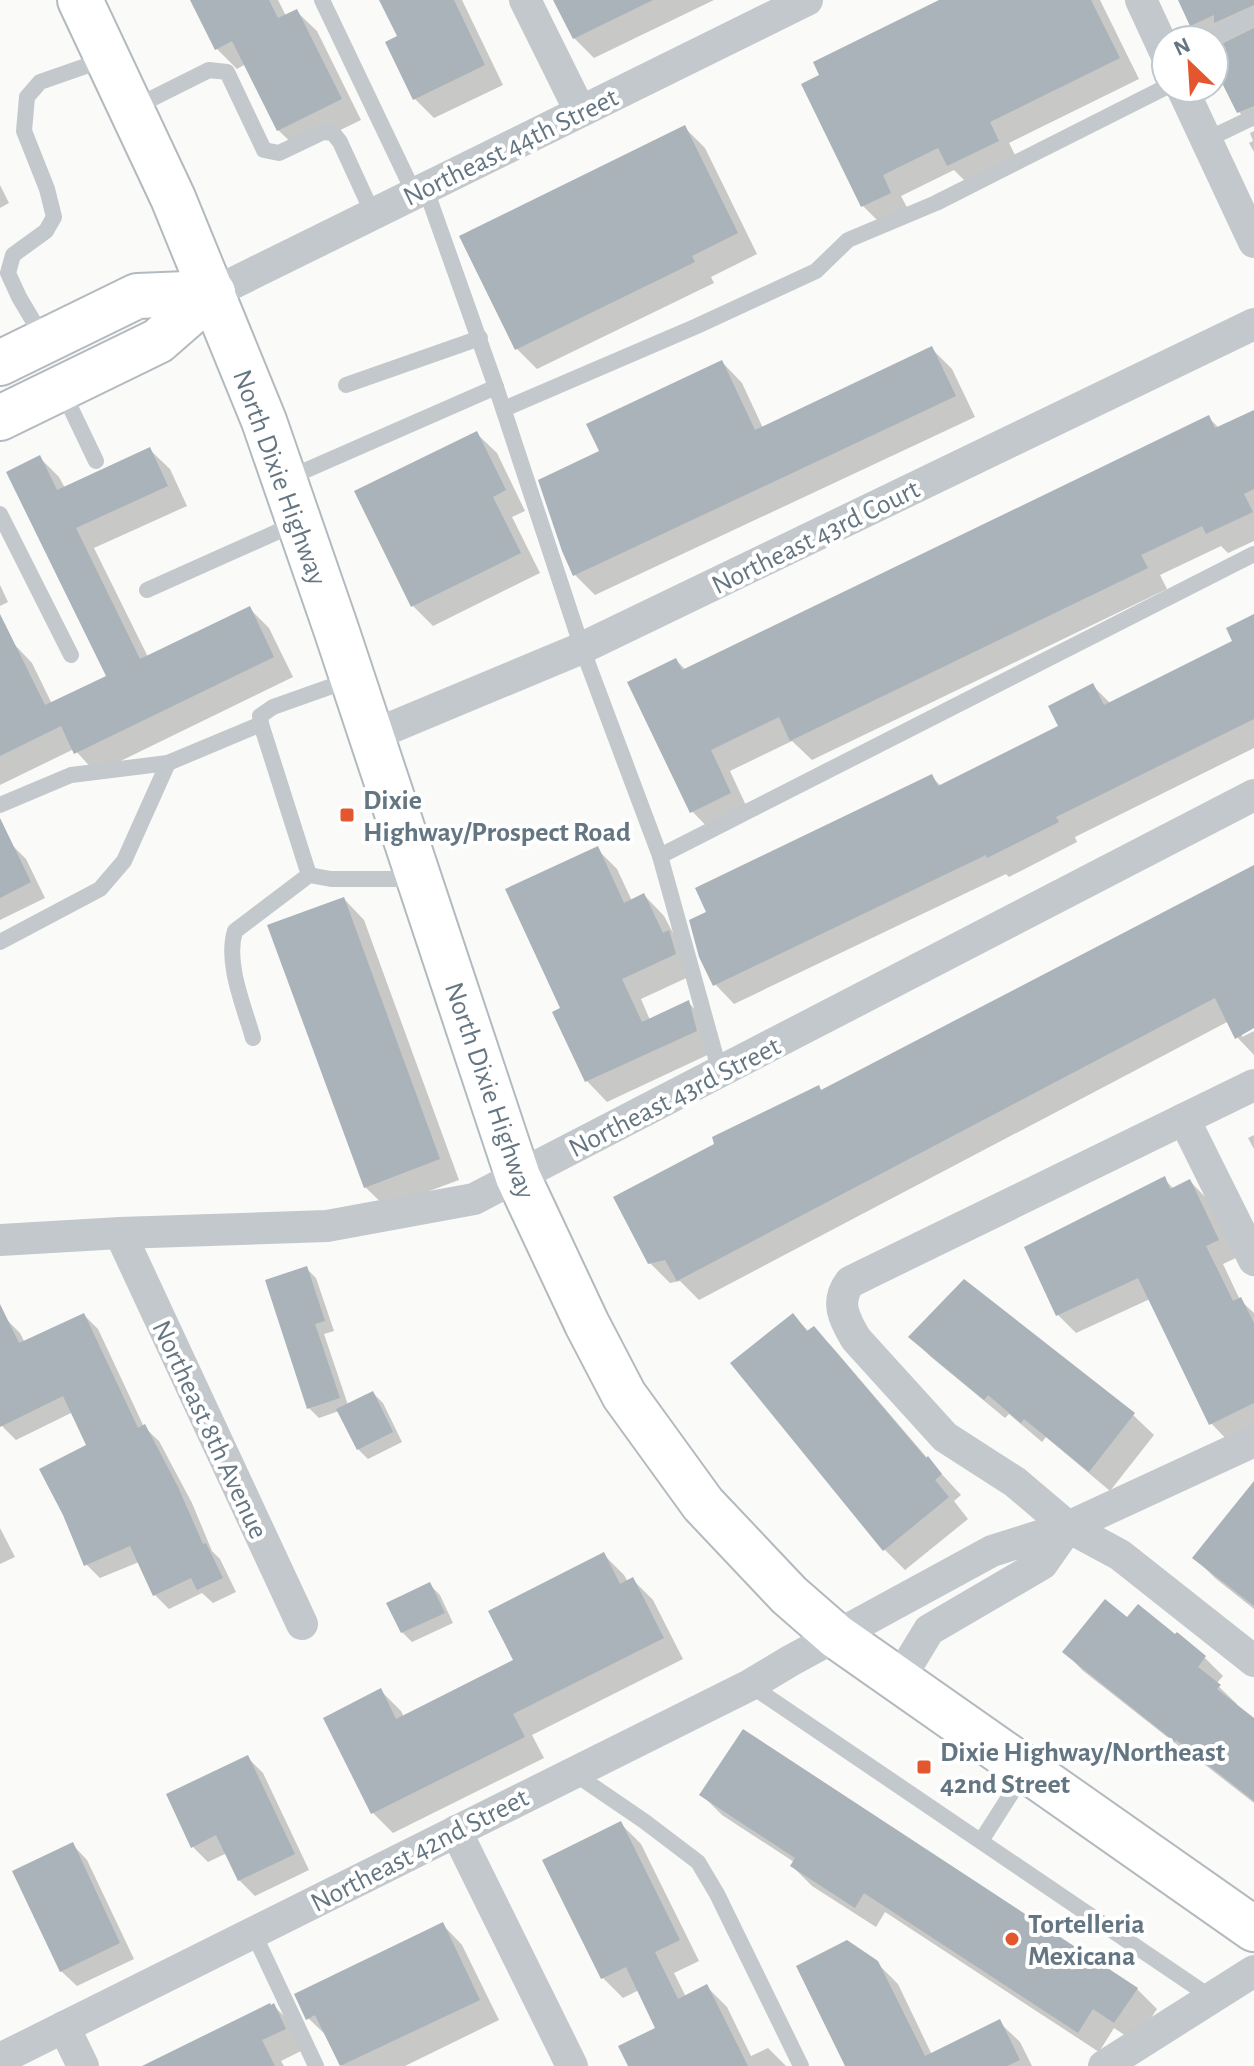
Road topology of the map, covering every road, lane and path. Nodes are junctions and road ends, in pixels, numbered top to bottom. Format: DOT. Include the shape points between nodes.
graph roads {
  1 [pos="80,0"];
  2 [pos="322,0"];
  3 [pos="525,0"];
  4 [pos="807,0"];
  5 [pos="1141,0"];
  6 [pos="1254,16"];
  7 [pos="1152,24"];
  8 [pos="1230,28"];
  9 [pos="107,58"];
  10 [pos="1150,95"];
  11 [pos="1189,104"];
  12 [pos="132,109"];
  13 [pos="580,111"];
  14 [pos="1254,117"];
  15 [pos="1206,140"];
  16 [pos="420,190"];
  17 [pos="1246,203"];
  18 [pos="373,214"];
  19 [pos="1254,242"];
  20 [pos="213,293"];
  21 [pos="1254,324"];
  22 [pos="480,338"];
  23 [pos="45,341"];
  24 [pos="0,363"];
  25 [pos="346,385"];
  26 [pos="496,387"];
  27 [pos="62,388"];
  28 [pos="504,409"];
  29 [pos="0,418"];
  30 [pos="96,461"];
  31 [pos="285,480"];
  32 [pos="0,514"];
  33 [pos="299,522"];
  34 [pos="1254,554"];
  35 [pos="147,590"];
  36 [pos="582,648"];
  37 [pos="71,655"];
  38 [pos="352,679"];
  39 [pos="261,724"];
  40 [pos="371,736"];
  41 [pos="168,763"];
  42 [pos="1254,795"];
  43 [pos="0,805"];
  44 [pos="660,856"];
  45 [pos="309,875"];
  46 [pos="419,879"];
  47 [pos="0,942"];
  48 [pos="253,1038"];
  49 [pos="720,1072"];
  50 [pos="1254,1085"];
  51 [pos="1184,1119"];
  52 [pos="518,1177"];
  53 [pos="120,1233"];
  54 [pos="0,1240"];
  55 [pos="1254,1260"];
  56 [pos="1254,1441"];
  57 [pos="1068,1527"];
  58 [pos="302,1624"];
  59 [pos="836,1636"];
  60 [pos="1254,1661"];
  61 [pos="898,1681"];
  62 [pos="750,1685"];
  63 [pos="1026,1770"];
  64 [pos="572,1772"];
  65 [pos="456,1831"];
  66 [pos="981,1841"];
  67 [pos="1254,1929"];
  68 [pos="253,1932"];
  69 [pos="1254,1971"];
  70 [pos="1212,1998"];
  71 [pos="64,2027"];
  72 [pos="0,2059"];
  73 [pos="83,2066"];
  74 [pos="316,2066"];
  75 [pos="572,2066"];
  76 [pos="801,2066"];
  77 [pos="1104,2066"];
  1 -- 9 [label="main road, North Dixie Highway"];
  2 -- 16 [label="lane"];
  3 -- 13 [label="street"];
  4 -- 13 [label="street, Northeast 44th Street"];
  5 -- 7 [label="street"];
  6 -- 8 [label="lane"];
  9 -- 12 [label="main road, North Dixie Highway"];
  9 -- 23 [label="lane" via="40,82 27,97 24,131 54,217 46,231 13,255 8,273"];
  10 -- 28 [label="lane" via="936,203 848,240 816,271"];
  11 -- 15 [label="street"];
  12 -- 18 [label="lane" via="209,70 227,72 264,150 279,153 323,132 333,133"];
  12 -- 20 [label="main road, North Dixie Highway"];
  13 -- 16 [label="street, Northeast 44th Street"];
  14 -- 15 [label="lane"];
  15 -- 17 [label="street"];
  16 -- 18 [label="street, Northeast 44th Street"];
  16 -- 22 [label="lane"];
  17 -- 19 [label="street"];
  18 -- 20 [label="street, Northeast 44th Street"];
  20 -- 23 [label="main road" via="137,296"];
  20 -- 27 [label="main road" via="158,341"];
  20 -- 31 [label="main road, North Dixie Highway"];
  21 -- 36 [label="street, Northeast 43rd Court"];
  22 -- 25 [label="lane"];
  22 -- 26 [label="lane"];
  23 -- 24 [label="main road"];
  26 -- 28 [label="lane"];
  26 -- 31 [label="lane"];
  27 -- 29 [label="main road"];
  27 -- 30 [label="lane"];
  28 -- 36 [label="lane"];
  31 -- 33 [label="main road, North Dixie Highway"];
  32 -- 37 [label="lane"];
  33 -- 35 [label="lane"];
  33 -- 38 [label="main road, North Dixie Highway"];
  34 -- 44 [label="lane"];
  36 -- 40 [label="street, Northeast 43rd Court"];
  36 -- 44 [label="lane"];
  38 -- 39 [label="lane" via="273,707 260,716"];
  38 -- 40 [label="main road, North Dixie Highway"];
  39 -- 41 [label="lane"];
  39 -- 45 [label="lane"];
  40 -- 46 [label="main road, North Dixie Highway"];
  41 -- 43 [label="lane" via="71,775"];
  41 -- 47 [label="lane" via="124,861 100,889"];
  42 -- 49 [label="street, Northeast 43rd Street"];
  44 -- 49 [label="lane"];
  45 -- 46 [label="lane"];
  45 -- 48 [label="lane" via="235,931 232,959"];
  46 -- 52 [label="main road, North Dixie Highway"];
  49 -- 52 [label="street, Northeast 43rd Street"];
  50 -- 51 [label="street"];
  51 -- 55 [label="street"];
  51 -- 57 [label="street" via="850,1282 843,1292 846,1322 856,1339 945,1437 1015,1482"];
  52 -- 53 [label="street, Northeast 43rd Street" via="474,1199 327,1226"];
  52 -- 59 [label="main road, North Dixie Highway" via="624,1395 703,1504 789,1595"];
  53 -- 54 [label="street, Northeast 43rd Street"];
  53 -- 58 [label="street, Northeast 8th Avenue"];
  56 -- 57 [label="street, Northeast 42nd Street"];
  57 -- 59 [label="street, Northeast 42nd Street" via="992,1551"];
  57 -- 60 [label="street" via="1120,1555"];
  57 -- 61 [label="street" via="1042,1564 929,1630"];
  59 -- 61 [label="main road, North Dixie Highway"];
  59 -- 62 [label="street, Northeast 42nd Street"];
  61 -- 63 [label="main road, North Dixie Highway"];
  62 -- 64 [label="street, Northeast 42nd Street"];
  62 -- 66 [label="lane"];
  63 -- 66 [label="lane"];
  63 -- 67 [label="main road, North Dixie Highway"];
  64 -- 65 [label="street, Northeast 42nd Street"];
  64 -- 76 [label="lane" via="698,1862"];
  65 -- 68 [label="street, Northeast 42nd Street"];
  65 -- 75 [label="street"];
  66 -- 70 [label="lane"];
  68 -- 71 [label="street, Northeast 42nd Street"];
  68 -- 74 [label="lane"];
  69 -- 70 [label="street"];
  70 -- 77 [label="street"];
  71 -- 72 [label="street, Northeast 42nd Street"];
  71 -- 73 [label="street"];
}
